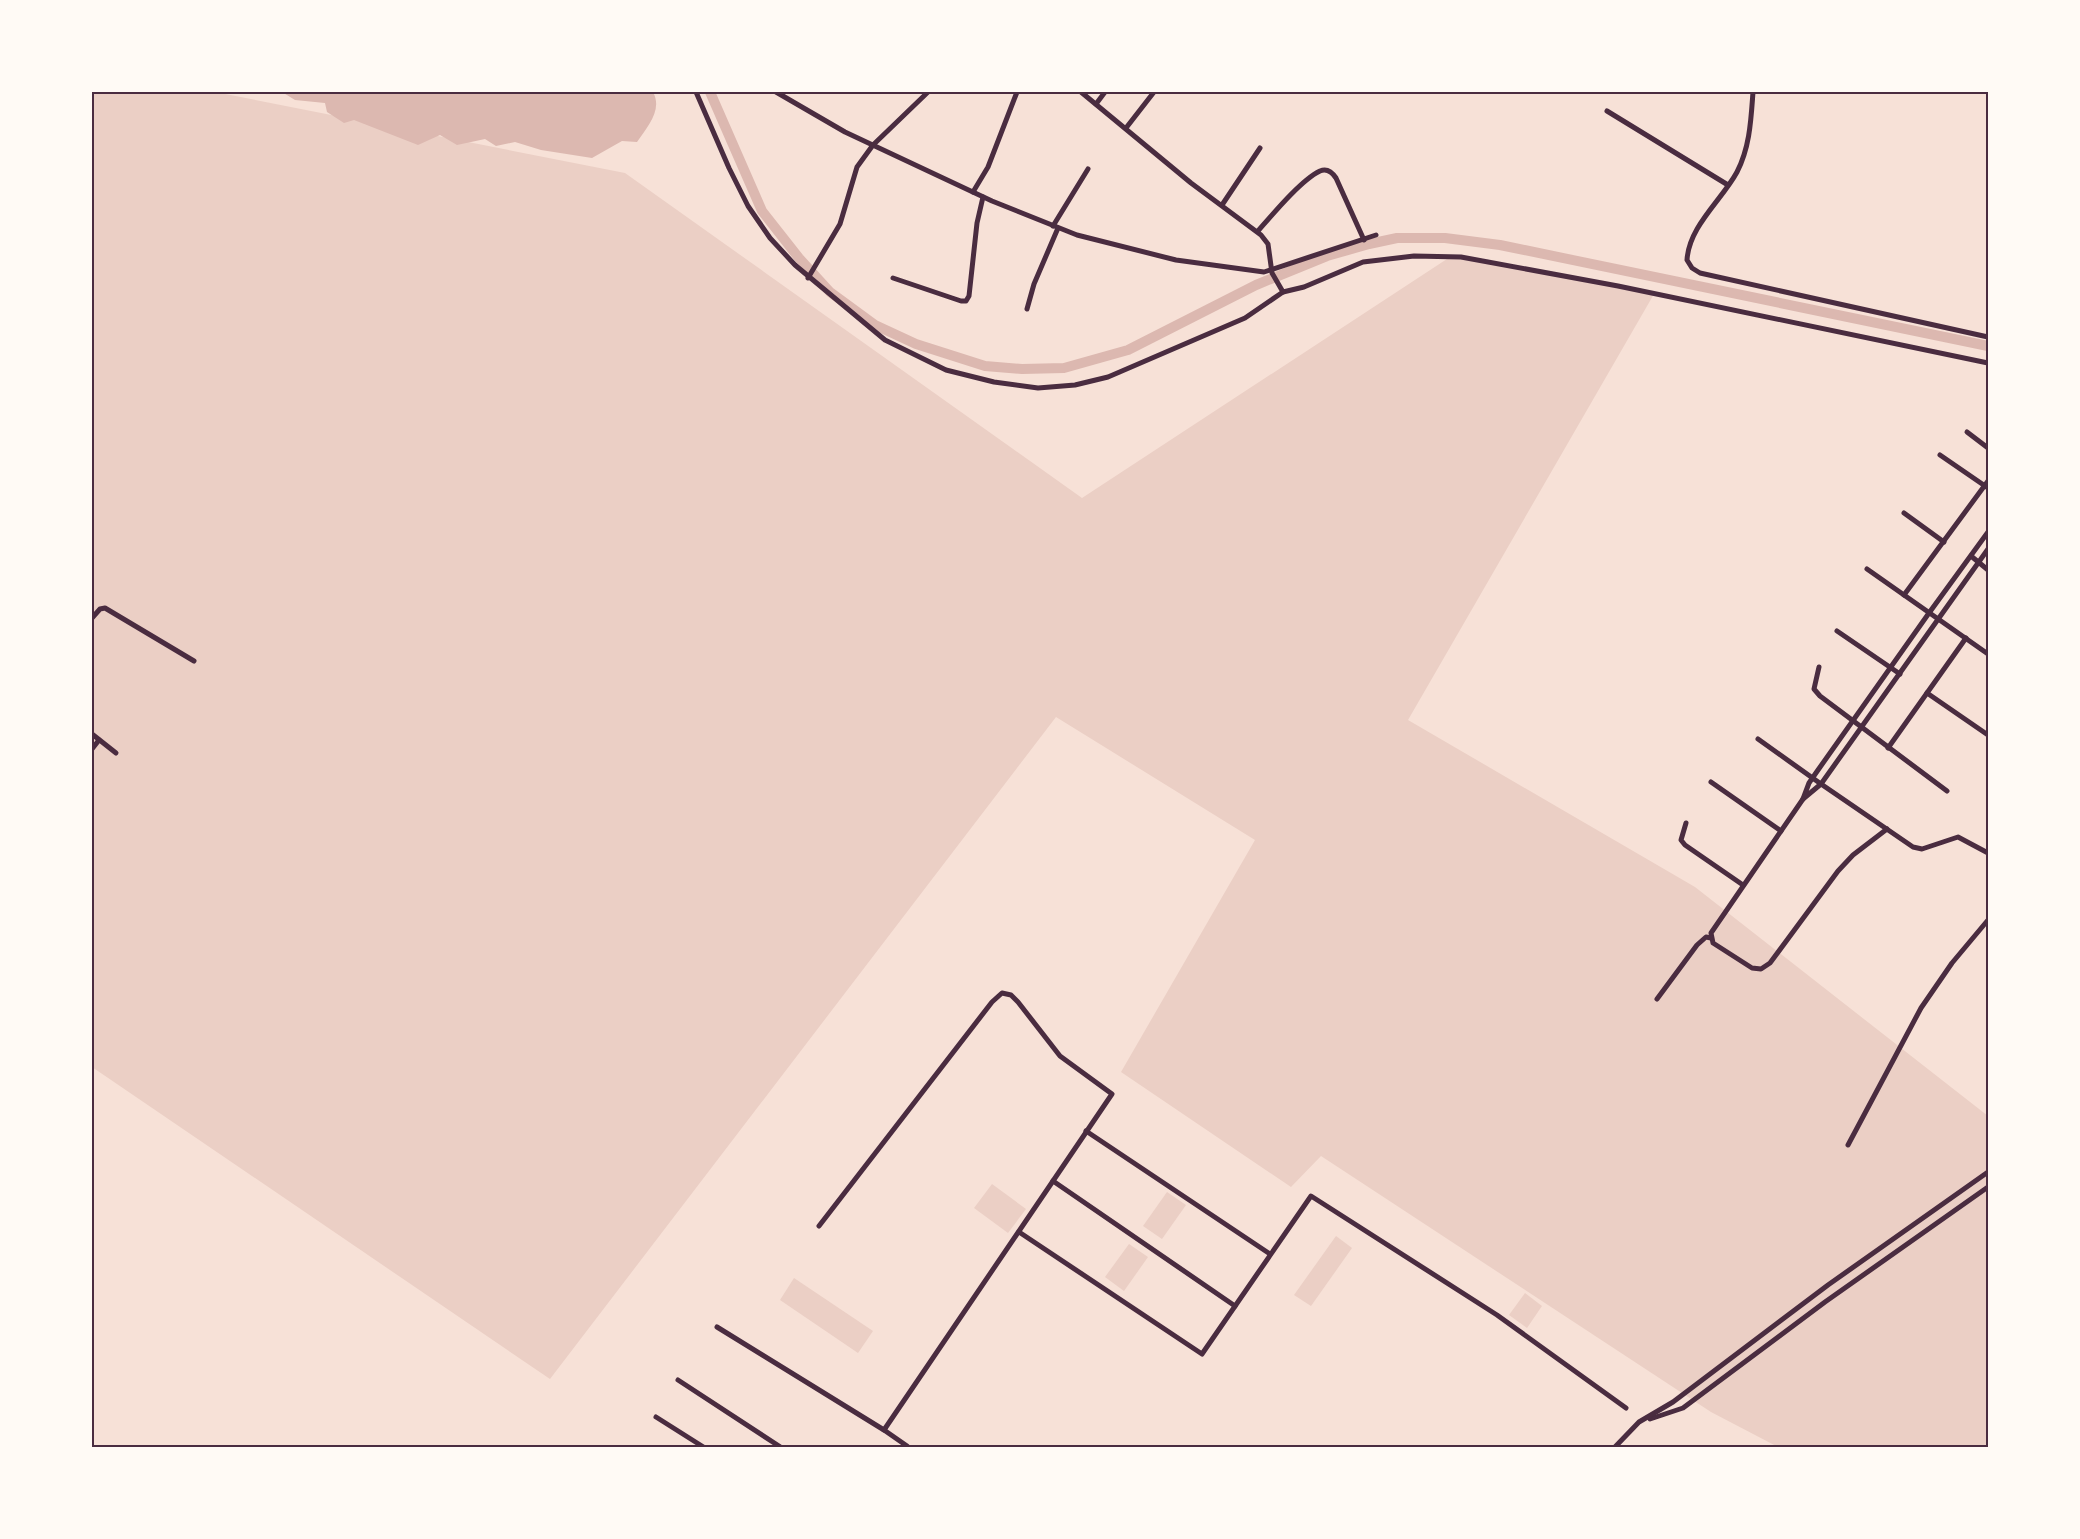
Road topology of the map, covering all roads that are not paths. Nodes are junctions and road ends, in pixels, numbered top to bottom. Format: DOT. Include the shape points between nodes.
graph roads {
  1 [pos="696,92"];
  2 [pos="776,92"];
  3 [pos="928,92"];
  4 [pos="1017,92"];
  5 [pos="1081,92"];
  6 [pos="1105,92"];
  7 [pos="1154,92"];
  8 [pos="1753,92"];
  9 [pos="1096,104"];
  10 [pos="1607,111"];
  11 [pos="1126,129"];
  12 [pos="873,145"];
  13 [pos="1260,148"];
  14 [pos="1088,169"];
  15 [pos="1728,185"];
  16 [pos="973,192"];
  17 [pos="983,197"];
  18 [pos="1222,205"];
  19 [pos="1055,227"];
  20 [pos="1258,231"];
  21 [pos="1376,235"];
  22 [pos="1364,240"];
  23 [pos="1272,271"];
  24 [pos="809,277"];
  25 [pos="893,278"];
  26 [pos="1283,292"];
  27 [pos="1027,309"];
  28 [pos="1989,338"];
  29 [pos="1989,363"];
  30 [pos="1967,432"];
  31 [pos="1989,448"];
  32 [pos="1940,455"];
  33 [pos="1987,485"];
  34 [pos="1904,513"];
  35 [pos="1989,532"];
  36 [pos="1944,542"];
  37 [pos="1989,549"];
  38 [pos="1971,556"];
  39 [pos="1979,563"];
  40 [pos="1867,569"];
  41 [pos="1989,570"];
  42 [pos="1904,595"];
  43 [pos="1929,613"];
  44 [pos="92,618"];
  45 [pos="1939,620"];
  46 [pos="1836,631"];
  47 [pos="1966,638"];
  48 [pos="1989,654"];
  49 [pos="194,661"];
  50 [pos="1819,667"];
  51 [pos="1891,667"];
  52 [pos="1900,674"];
  53 [pos="1927,693"];
  54 [pos="1853,720"];
  55 [pos="1862,728"];
  56 [pos="92,734"];
  57 [pos="1989,735"];
  58 [pos="1758,739"];
  59 [pos="99,740"];
  60 [pos="1888,748"];
  61 [pos="92,749"];
  62 [pos="116,753"];
  63 [pos="1813,778"];
  64 [pos="1711,782"];
  65 [pos="1821,784"];
  66 [pos="1947,791"];
  67 [pos="1803,799"];
  68 [pos="1686,823"];
  69 [pos="1887,830"];
  70 [pos="1780,831"];
  71 [pos="1989,853"];
  72 [pos="1743,885"];
  73 [pos="1989,920"];
  74 [pos="1711,938"];
  75 [pos="1657,999"];
  76 [pos="1086,1131"];
  77 [pos="1848,1145"];
  78 [pos="1989,1172"];
  79 [pos="1053,1181"];
  80 [pos="1989,1187"];
  81 [pos="819,1226"];
  82 [pos="1019,1232"];
  83 [pos="1270,1254"];
  84 [pos="1235,1306"];
  85 [pos="717,1327"];
  86 [pos="678,1380"];
  87 [pos="1626,1408"];
  88 [pos="656,1417"];
  89 [pos="1639,1422"];
  90 [pos="884,1430"];
  91 [pos="772,1441"];
  92 [pos="705,1448"];
  93 [pos="767,1448"];
  94 [pos="782,1448"];
  95 [pos="906,1448"];
  96 [pos="1614,1448"];
  1 -- 24 [label="street" via="748,206 770,238"];
  2 -- 12 [label="street"];
  3 -- 12 [label="street"];
  4 -- 16 [label="street" via="988,167"];
  5 -- 9 [label="street"];
  6 -- 9 [label="street"];
  7 -- 11 [label="street"];
  8 -- 15 [label="street" via="1745,155"];
  9 -- 11 [label="street"];
  10 -- 15 [label="street"];
  11 -- 18 [label="street"];
  12 -- 16 [label="street"];
  12 -- 24 [label="street" via="857,167 840,224"];
  13 -- 18 [label="street"];
  14 -- 19 [label="street"];
  15 -- 28 [label="street" via="1691,243 1687,260 1700,273"];
  16 -- 17 [label="street"];
  17 -- 19 [label="street"];
  17 -- 25 [label="street" via="966,301"];
  18 -- 20 [label="street"];
  19 -- 23 [label="street" via="1176,260"];
  19 -- 27 [label="street"];
  20 -- 22 [label="street" via="1297,189 1326,170 1336,178"];
  20 -- 23 [label="street" via="1268,244"];
  21 -- 22 [label="street"];
  22 -- 23 [label="street"];
  23 -- 26 [label="street"];
  24 -- 26 [label="street" via="885,340 946,370 1038,388 1108,377 1245,318"];
  26 -- 29 [label="street" via="1363,262 1414,256 1461,257"];
  30 -- 31 [label="street"];
  32 -- 33 [label="street"];
  33 -- 36 [label="street"];
  34 -- 36 [label="street"];
  35 -- 38 [label="street"];
  36 -- 42 [label="street"];
  37 -- 39 [label="street"];
  38 -- 39 [label="street"];
  38 -- 43 [label="street"];
  39 -- 41 [label="street"];
  39 -- 45 [label="street"];
  40 -- 42 [label="street"];
  42 -- 43 [label="street"];
  43 -- 45 [label="street"];
  43 -- 51 [label="street"];
  44 -- 49 [label="street" via="96,611 105,608"];
  45 -- 47 [label="street"];
  45 -- 52 [label="street"];
  46 -- 51 [label="street"];
  47 -- 48 [label="street"];
  47 -- 53 [label="street"];
  50 -- 54 [label="street" via="1814,689"];
  51 -- 52 [label="street"];
  51 -- 54 [label="street"];
  52 -- 55 [label="street"];
  53 -- 57 [label="street"];
  53 -- 60 [label="street"];
  54 -- 55 [label="street"];
  54 -- 63 [label="street"];
  55 -- 60 [label="street"];
  55 -- 65 [label="street"];
  56 -- 59 [label="street"];
  58 -- 63 [label="street"];
  59 -- 61 [label="street"];
  59 -- 62 [label="street"];
  60 -- 66 [label="street"];
  63 -- 65 [label="street"];
  63 -- 67 [label="street"];
  64 -- 70 [label="street"];
  65 -- 67 [label="street"];
  65 -- 69 [label="street"];
  67 -- 70 [label="street"];
  68 -- 72 [label="street" via="1681,840"];
  69 -- 71 [label="street" via="1913,847 1922,849 1958,837"];
  69 -- 74 [label="street" via="1853,855 1770,963 1761,969 1752,968"];
  70 -- 72 [label="street"];
  72 -- 74 [label="street" via="1714,926"];
  73 -- 77 [label="street" via="1952,963 1922,1008"];
  74 -- 75 [label="street" via="1706,937 1697,945"];
  76 -- 79 [label="street"];
  76 -- 81 [label="street" via="1112,1094 1060,1056 1018,1002 1002,993"];
  76 -- 83 [label="street"];
  78 -- 89 [label="street" via="1828,1285 1673,1402"];
  79 -- 82 [label="street"];
  79 -- 84 [label="street"];
  80 -- 89 [label="street" via="1683,1408"];
  82 -- 84 [label="street" via="1202,1354"];
  82 -- 90 [label="street"];
  83 -- 84 [label="street"];
  83 -- 87 [label="street" via="1311,1196 1497,1315"];
  85 -- 90 [label="street"];
  86 -- 91 [label="street"];
  88 -- 92 [label="street"];
  89 -- 96 [label="street"];
  90 -- 95 [label="street"];
  91 -- 93 [label="street"];
  91 -- 94 [label="street"];
}
